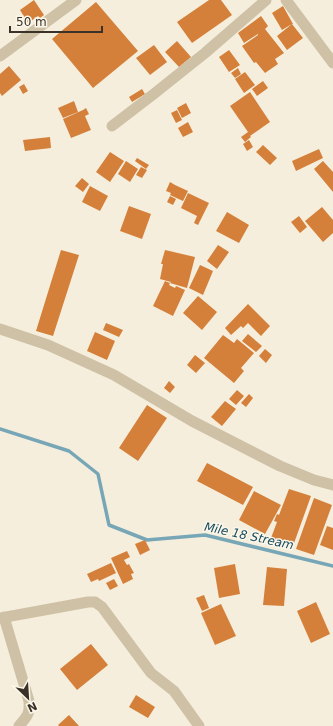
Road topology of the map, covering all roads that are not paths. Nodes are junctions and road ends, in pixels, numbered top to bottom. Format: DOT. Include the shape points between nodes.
graph roads {
  1 [pos="76,0"];
  2 [pos="266,0"];
  3 [pos="286,0"];
  4 [pos="0,56"];
  5 [pos="333,63"];
  6 [pos="112,126"];
  7 [pos="0,329"];
  8 [pos="333,485"];
  9 [pos="2,617"];
  10 [pos="19,726"];
  11 [pos="199,726"];
  1 -- 4 [label="street"];
  2 -- 6 [label="street" via="206,53"];
  3 -- 5 [label="street"];
  7 -- 8 [label="street" via="48,345 114,375 192,421 280,466"];
  9 -- 10 [label="street" via="29,701 28,715"];
  9 -- 11 [label="street" via="95,602 102,607 151,673 174,691"];
}
